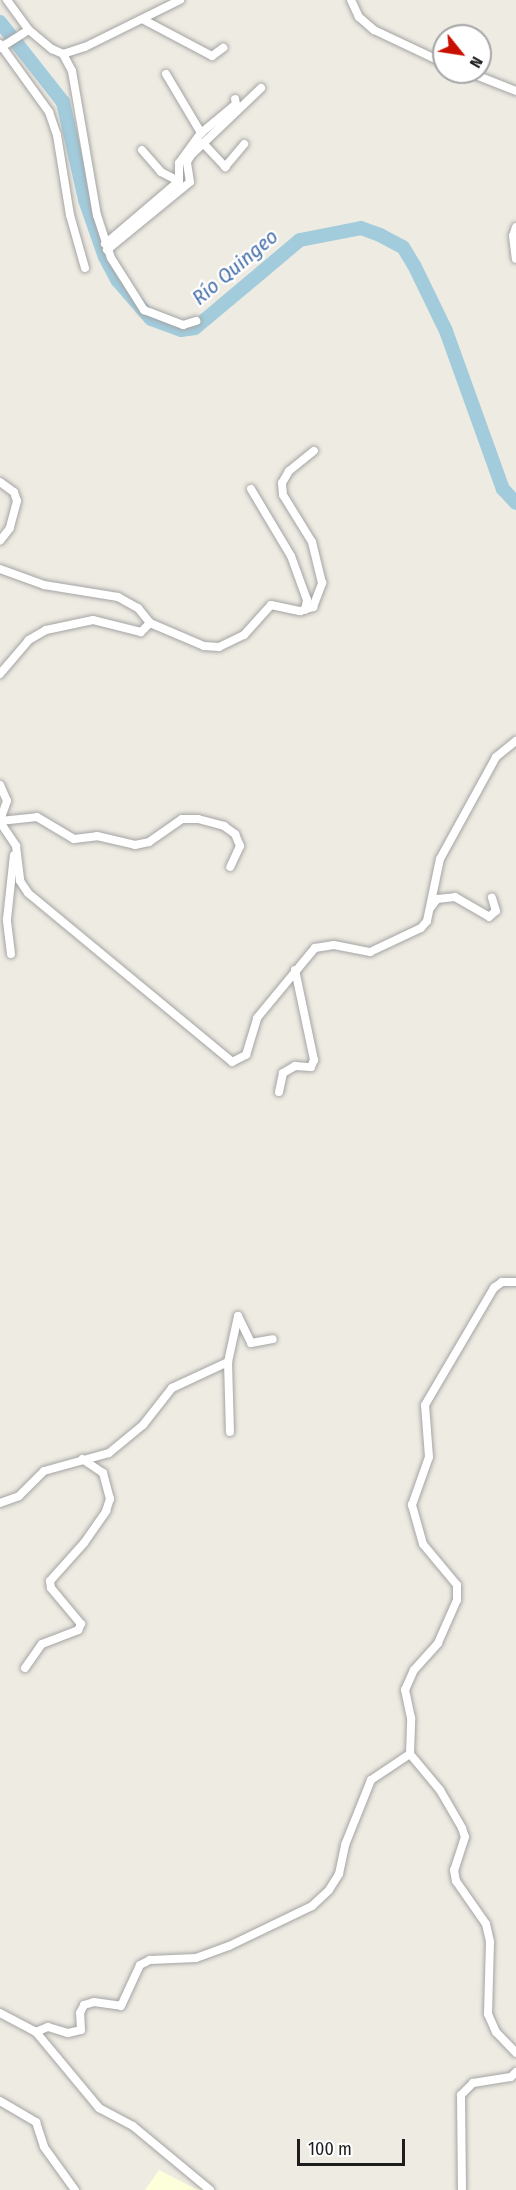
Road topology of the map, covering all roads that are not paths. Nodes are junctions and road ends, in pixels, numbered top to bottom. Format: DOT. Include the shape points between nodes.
graph roads {
  1 [pos="180,0"];
  2 [pos="351,0"];
  3 [pos="10,1"];
  4 [pos="144,20"];
  5 [pos="26,32"];
  6 [pos="2,46"];
  7 [pos="223,48"];
  8 [pos="63,54"];
  9 [pos="432,57"];
  10 [pos="166,74"];
  11 [pos="492,82"];
  12 [pos="261,88"];
  13 [pos="516,91"];
  14 [pos="235,99"];
  15 [pos="201,133"];
  16 [pos="203,143"];
  17 [pos="244,144"];
  18 [pos="142,150"];
  19 [pos="179,181"];
  20 [pos="516,227"];
  21 [pos="106,247"];
  22 [pos="516,260"];
  23 [pos="85,268"];
  24 [pos="196,321"];
  25 [pos="314,451"];
  26 [pos="0,482"];
  27 [pos="251,489"];
  28 [pos="0,542"];
  29 [pos="0,569"];
  30 [pos="305,610"];
  31 [pos="150,622"];
  32 [pos="0,674"];
  33 [pos="516,741"];
  34 [pos="0,785"];
  35 [pos="0,821"];
  36 [pos="16,846"];
  37 [pos="230,867"];
  38 [pos="492,898"];
  39 [pos="430,907"];
  40 [pos="11,954"];
  41 [pos="295,970"];
  42 [pos="279,1092"];
  43 [pos="516,1282"];
  44 [pos="273,1339"];
  45 [pos="228,1362"];
  46 [pos="230,1432"];
  47 [pos="81,1459"];
  48 [pos="0,1503"];
  49 [pos="25,1668"];
  50 [pos="410,1754"];
  51 [pos="0,2013"];
  52 [pos="36,2032"];
  53 [pos="516,2053"];
  54 [pos="516,2072"];
  55 [pos="0,2101"];
  56 [pos="75,2190"];
  57 [pos="210,2190"];
  58 [pos="462,2190"];
  1 -- 4 [label="street"];
  2 -- 9 [label="street" via="359,17 374,30"];
  3 -- 5 [label="street"];
  4 -- 7 [label="street" via="212,56"];
  4 -- 8 [label="street"];
  5 -- 6 [label="street"];
  5 -- 8 [label="street"];
  6 -- 23 [label="street" via="49,112 57,135 69,215"];
  8 -- 21 [label="street" via="78,99 85,155"];
  10 -- 15 [label="street"];
  11 -- 13 [label="street"];
  12 -- 16 [label="street"];
  14 -- 15 [label="street" via="236,104"];
  15 -- 19 [label="street" via="179,163"];
  16 -- 17 [label="street" via="225,167"];
  16 -- 21 [label="street" via="188,162 190,182"];
  18 -- 19 [label="street" via="161,172"];
  19 -- 21 [label="street"];
  20 -- 22 [label="street"];
  21 -- 24 [label="street" via="144,310 183,325"];
  25 -- 30 [label="street" via="282,483 283,495 312,542 322,583 313,607"];
  26 -- 28 [label="street" via="14,492 17,501 10,528"];
  27 -- 30 [label="street" via="291,556 308,600"];
  29 -- 31 [label="street" via="44,585 118,597 138,608"];
  30 -- 31 [label="street" via="271,605 244,635 219,647 204,646"];
  31 -- 32 [label="street" via="141,632 93,620 46,630 29,640"];
  33 -- 39 [label="street" via="496,757 440,858"];
  34 -- 35 [label="street" via="7,801"];
  35 -- 36 [label="street"];
  35 -- 37 [label="street" via="37,817 74,839 97,836 135,845 149,842 182,819 198,819 225,826 236,834 240,846"];
  36 -- 40 [label="street" via="7,920"];
  36 -- 41 [label="street" via="20,881 28,893 225,1059 232,1062 246,1055 257,1018"];
  38 -- 39 [label="street" via="496,911 489,917 455,897 437,899"];
  39 -- 41 [label="street" via="421,928 381,950 323,945 315,948"];
  41 -- 42 [label="street" via="314,1060 311,1067 295,1066 283,1073"];
  43 -- 50 [label="street" via="502,1282 494,1288 425,1404 429,1457 412,1505 423,1544 457,1585 457,1599 438,1643 414,1670 405,1690 411,1718"];
  44 -- 45 [label="street" via="250,1343 238,1316"];
  45 -- 46 [label="street"];
  45 -- 47 [label="street" via="172,1388 143,1425 109,1453"];
  47 -- 48 [label="street" via="44,1471 18,1496"];
  47 -- 49 [label="street" via="103,1473 110,1499 84,1543 50,1581 51,1588 81,1624 78,1630 42,1644"];
  50 -- 52 [label="street" via="371,1780 345,1845 339,1874 312,1906 196,1958 150,1960 134,1974 121,2006 94,2002 84,2005 80,2013 81,2030 68,2033 48,2027"];
  50 -- 53 [label="street" via="440,1790 462,1828 465,1837 454,1870 456,1881 486,1924 490,1942 488,2014 496,2032"];
  51 -- 52 [label="street"];
  52 -- 57 [label="street" via="99,2108 133,2126"];
  54 -- 58 [label="street" via="511,2077 473,2083 461,2095"];
  55 -- 56 [label="street" via="36,2122 44,2146"];
}
